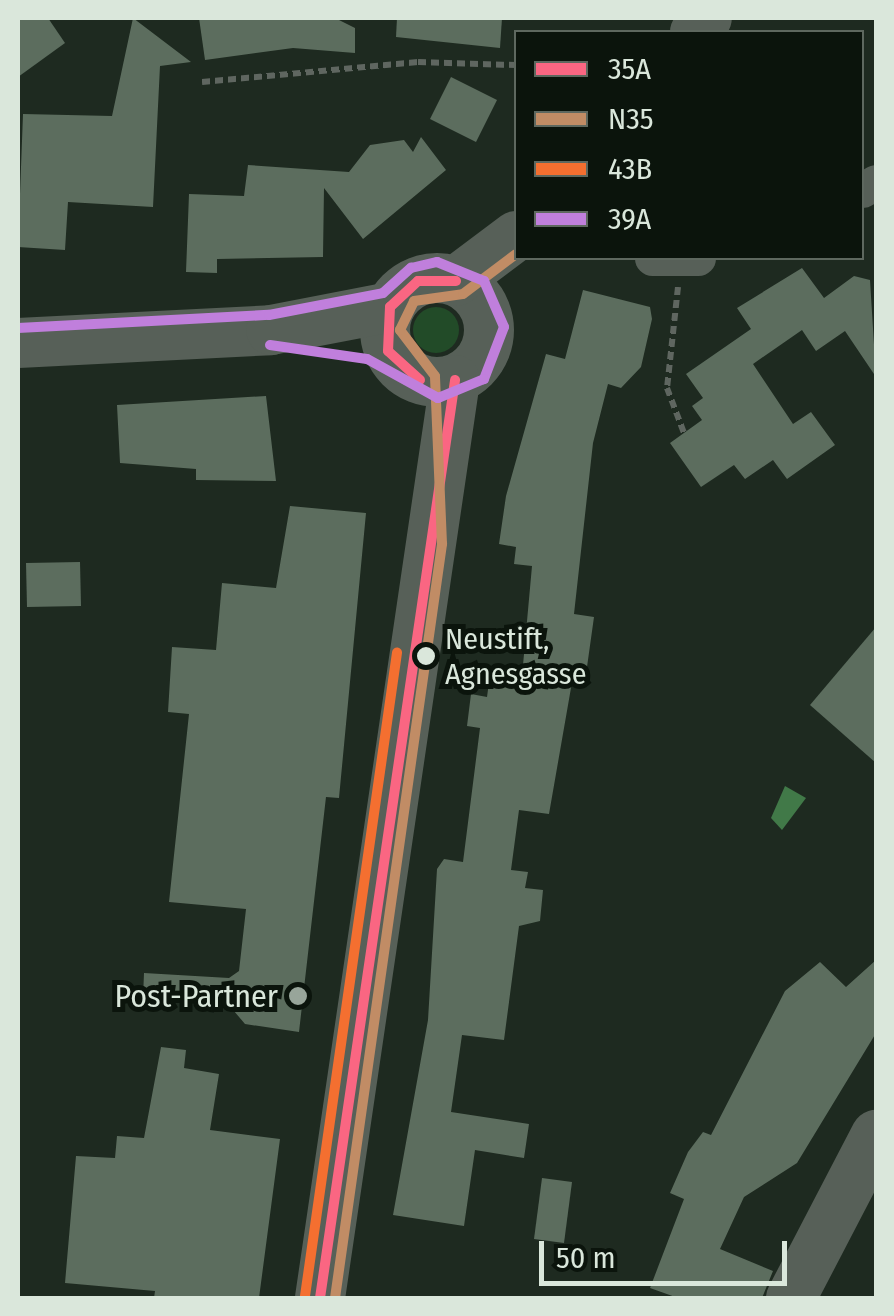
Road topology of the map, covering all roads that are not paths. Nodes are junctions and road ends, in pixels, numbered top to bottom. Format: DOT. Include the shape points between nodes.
graph roads {
  1 [pos="514,239"];
  2 [pos="514,258"];
  3 [pos="470,294"];
  4 [pos="18,343"];
  5 [pos="413,354"];
  6 [pos="876,1135"];
  7 [pos="320,1298"];
  8 [pos="791,1298"];
  1 -- 3 [label="main road"];
  2 -- 3 [label="main road"];
  3 -- 5 [label="main road" via="418,281"];
  3 -- 5 [label="main road" via="485,350"];
  4 -- 5 [label="main road" via="271,330"];
  5 -- 7 [label="main road" via="427,543"];
  6 -- 8 [label="main road"];
}
